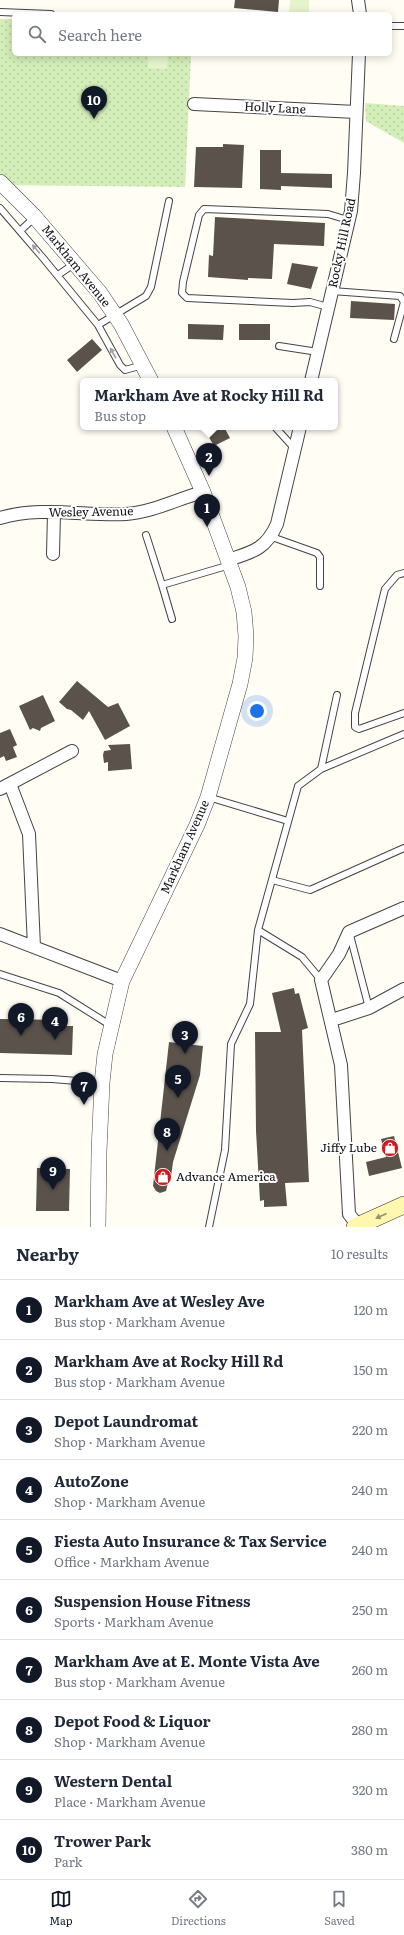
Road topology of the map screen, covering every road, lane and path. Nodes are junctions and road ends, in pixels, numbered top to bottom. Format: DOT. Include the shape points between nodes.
graph roads {
  1 [pos="358,0"];
  2 [pos="0,12"];
  3 [pos="12,12"];
  4 [pos="360,12"];
  5 [pos="392,26"];
  6 [pos="404,26"];
  7 [pos="359,56"];
  8 [pos="194,104"];
  9 [pos="356,112"];
  10 [pos="0,182"];
  11 [pos="169,201"];
  12 [pos="0,208"];
  13 [pos="36,217"];
  14 [pos="348,220"];
  15 [pos="20,231"];
  16 [pos="75,263"];
  17 [pos="58,275"];
  18 [pos="332,291"];
  19 [pos="328,307"];
  20 [pos="115,315"];
  21 [pos="98,325"];
  22 [pos="394,339"];
  23 [pos="279,346"];
  24 [pos="318,352"];
  25 [pos="143,365"];
  26 [pos="150,378"];
  27 [pos="312,378"];
  28 [pos="175,430"];
  29 [pos="278,430"];
  30 [pos="299,430"];
  31 [pos="295,449"];
  32 [pos="203,492"];
  33 [pos="54,513"];
  34 [pos="0,518"];
  35 [pos="146,535"];
  36 [pos="272,537"];
  37 [pos="53,554"];
  38 [pos="229,563"];
  39 [pos="404,573"];
  40 [pos="162,585"];
  41 [pos="320,586"];
  42 [pos="172,619"];
  43 [pos="337,695"];
  44 [pos="404,713"];
  45 [pos="404,734"];
  46 [pos="72,751"];
  47 [pos="320,769"];
  48 [pos="5,787"];
  49 [pos="208,797"];
  50 [pos="288,821"];
  51 [pos="404,848"];
  52 [pos="272,880"];
  53 [pos="404,908"];
  54 [pos="258,930"];
  55 [pos="349,932"];
  56 [pos="0,934"];
  57 [pos="34,947"];
  58 [pos="0,974"];
  59 [pos="321,980"];
  60 [pos="122,981"];
  61 [pos="404,989"];
  62 [pos="369,1008"];
  63 [pos="332,1020"];
  64 [pos="111,1026"];
  65 [pos="0,1078"];
  66 [pos="102,1083"];
  67 [pos="404,1205"];
  68 [pos="98,1227"];
  69 [pos="209,1227"];
  70 [pos="357,1227"];
  1 -- 4 [label="street"];
  2 -- 3 [label="lane"];
  5 -- 6 [label="lane"];
  7 -- 9 [label="street, Rocky Hill Road"];
  8 -- 9 [label="street, Holly Lane"];
  9 -- 14 [label="street, Rocky Hill Road" via="354,173"];
  10 -- 13 [label="street, Markham Avenue"];
  11 -- 20 [label="lane" via="151,287 146,296"];
  12 -- 15 [label="lane"];
  13 -- 15 [label="lane"];
  13 -- 16 [label="street, Markham Avenue"];
  14 -- 18 [label="street, Rocky Hill Road"];
  14 -- 19 [label="lane" via="328,214 204,209 199,215 183,282 182,293 187,298 293,304 310,302"];
  17 -- 15 [label="lane, one-way"];
  16 -- 17 [label="lane"];
  16 -- 20 [label="street, Markham Avenue"];
  17 -- 21 [label="lane"];
  18 -- 19 [label="street, Rocky Hill Road"];
  18 -- 22 [label="lane" via="400,296 404,302"];
  19 -- 24 [label="street, Rocky Hill Road"];
  20 -- 21 [label="lane"];
  20 -- 25 [label="street, Markham Avenue"];
  25 -- 21 [label="lane, one-way" via="125,370"];
  23 -- 24 [label="lane"];
  24 -- 27 [label="street, Rocky Hill Road"];
  25 -- 26 [label="street, Markham Avenue"];
  28 -- 32 [label="street, Markham Avenue"];
  29 -- 31 [label="lane"];
  30 -- 31 [label="street"];
  31 -- 36 [label="street"];
  32 -- 33 [label="street, Wesley Avenue" via="126,514"];
  32 -- 38 [label="street, Markham Avenue"];
  33 -- 34 [label="street, Wesley Avenue" via="22,513"];
  33 -- 37 [label="street"];
  35 -- 40 [label="lane"];
  36 -- 38 [label="street" via="263,547"];
  36 -- 41 [label="lane" via="317,553 320,557"];
  38 -- 40 [label="lane"];
  38 -- 49 [label="street, Markham Avenue" via="244,612 245,658"];
  39 -- 44 [label="lane" via="396,574 385,589 354,713 355,727 358,729"];
  40 -- 42 [label="lane"];
  43 -- 47 [label="lane"];
  45 -- 47 [label="lane"];
  46 -- 48 [label="street"];
  47 -- 50 [label="lane" via="298,786"];
  48 -- 57 [label="street" via="29,834"];
  49 -- 50 [label="lane"];
  49 -- 60 [label="street, Markham Avenue"];
  50 -- 52 [label="lane"];
  51 -- 52 [label="lane" via="310,890"];
  52 -- 54 [label="lane"];
  53 -- 55 [label="street"];
  54 -- 59 [label="lane" via="302,957"];
  54 -- 69 [label="lane" via="250,1004 231,1044 225,1150"];
  55 -- 59 [label="street" via="339,954"];
  55 -- 62 [label="lane"];
  56 -- 57 [label="street"];
  57 -- 60 [label="street"];
  58 -- 64 [label="lane" via="59,993"];
  59 -- 63 [label="street"];
  60 -- 64 [label="street, Markham Avenue"];
  61 -- 62 [label="street"];
  62 -- 63 [label="street"];
  63 -- 70 [label="street" via="341,1065 349,1214"];
  64 -- 66 [label="street, Markham Avenue"];
  65 -- 66 [label="lane"];
  66 -- 68 [label="street, Markham Avenue"];
  67 -- 70 [label="main road, one-way"];
}
